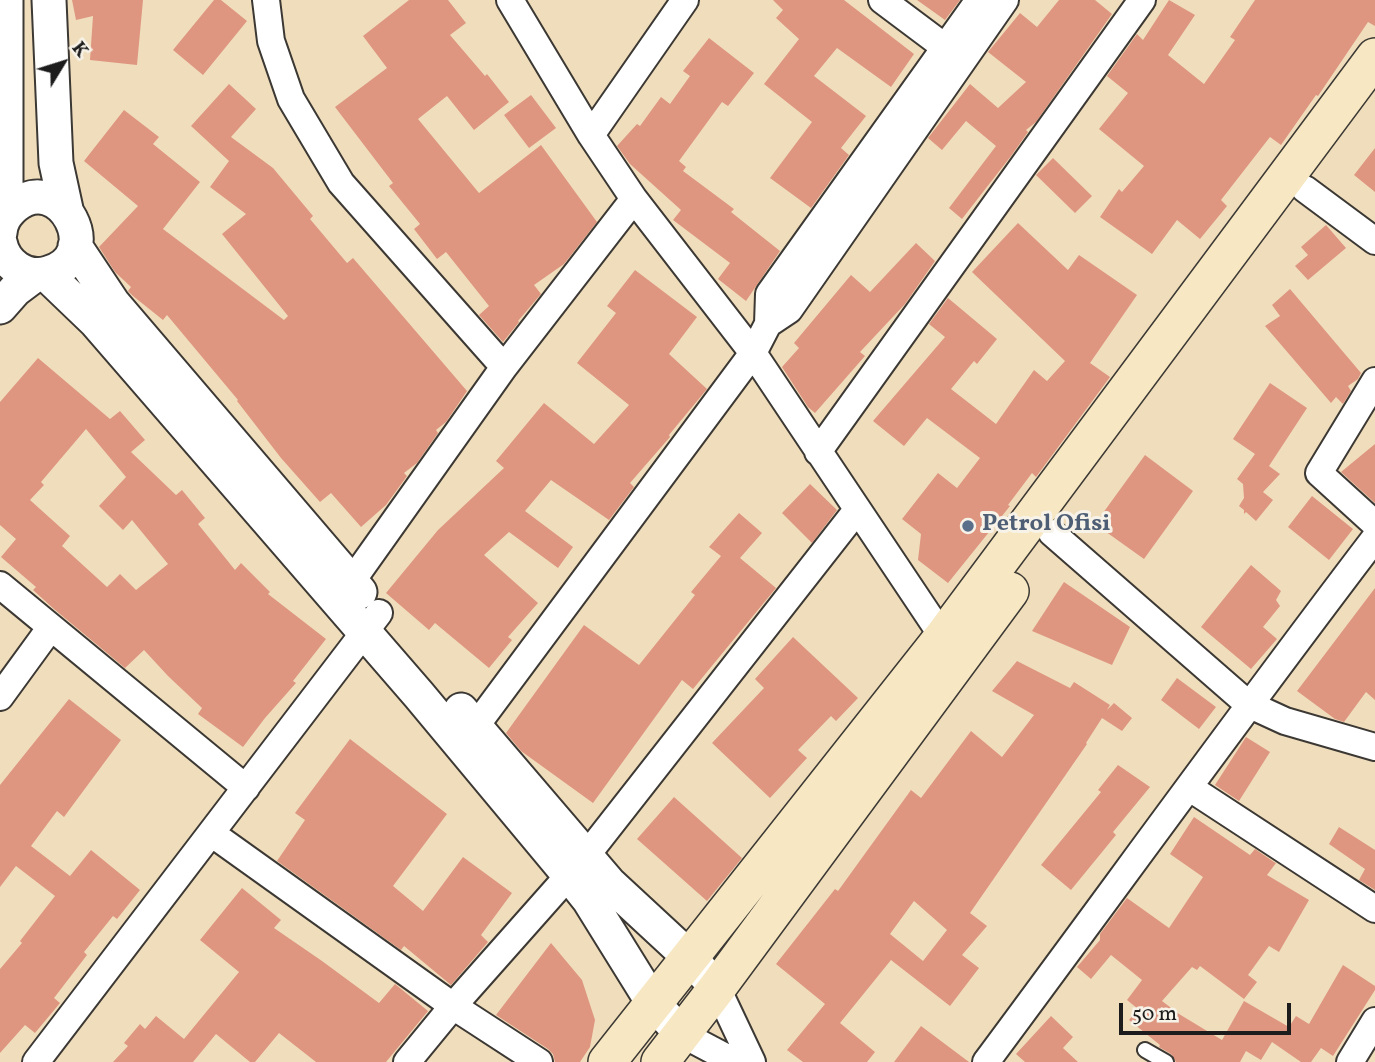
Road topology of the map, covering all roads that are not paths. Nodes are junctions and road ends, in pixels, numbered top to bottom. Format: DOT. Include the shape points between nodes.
graph roads {
  1 [pos="6,0"];
  2 [pos="49,0"];
  3 [pos="266,0"];
  4 [pos="510,0"];
  5 [pos="685,0"];
  6 [pos="882,0"];
  7 [pos="979,0"];
  8 [pos="1005,0"];
  9 [pos="1142,0"];
  10 [pos="946,48"];
  11 [pos="1375,57"];
  12 [pos="1375,93"];
  13 [pos="590,135"];
  14 [pos="1305,189"];
  15 [pos="634,199"];
  16 [pos="65,209"];
  17 [pos="2,238"];
  18 [pos="1375,240"];
  19 [pos="75,246"];
  20 [pos="41,275"];
  21 [pos="0,307"];
  22 [pos="768,324"];
  23 [pos="753,353"];
  24 [pos="504,367"];
  25 [pos="1375,382"];
  26 [pos="818,452"];
  27 [pos="857,510"];
  28 [pos="1375,524"];
  29 [pos="1052,533"];
  30 [pos="1375,538"];
  31 [pos="0,585"];
  32 [pos="344,591"];
  33 [pos="372,623"];
  34 [pos="51,627"];
  35 [pos="943,637"];
  36 [pos="0,696"];
  37 [pos="1248,704"];
  38 [pos="475,727"];
  39 [pos="1375,747"];
  40 [pos="246,788"];
  41 [pos="1190,788"];
  42 [pos="211,833"];
  43 [pos="578,866"];
  44 [pos="1375,909"];
  45 [pos="690,958"];
  46 [pos="717,988"];
  47 [pos="653,1003"];
  48 [pos="453,1006"];
  49 [pos="1375,1021"];
  50 [pos="682,1034"];
  51 [pos="1145,1050"];
  52 [pos="36,1062"];
  53 [pos="407,1062"];
  54 [pos="538,1062"];
  55 [pos="607,1062"];
  56 [pos="660,1062"];
  57 [pos="735,1062"];
  58 [pos="752,1062"];
  59 [pos="986,1062"];
  60 [pos="1166,1062"];
  61 [pos="1350,1062"];
  1 -- 17 [label="street"];
  2 -- 16 [label="street" via="56,163"];
  3 -- 24 [label="street" via="271,41 291,99 341,183"];
  4 -- 13 [label="street"];
  5 -- 13 [label="street"];
  6 -- 10 [label="street"];
  7 -- 10 [label="street"];
  8 -- 22 [label="street" via="789,310"];
  9 -- 26 [label="street"];
  10 -- 22 [label="street" via="769,294"];
  11 -- 35 [label="main road"];
  12 -- 14 [label="main road"];
  13 -- 15 [label="street"];
  14 -- 18 [label="street"];
  14 -- 29 [label="main road"];
  15 -- 23 [label="street"];
  15 -- 24 [label="street"];
  16 -- 17 [label="street" via="45,198 18,203"];
  16 -- 19 [label="street" via="76,231"];
  17 -- 20 [label="street" via="8,261 21,271"];
  19 -- 20 [label="street" via="58,269"];
  19 -- 32 [label="street" via="113,303"];
  20 -- 21 [label="street" via="15,290"];
  20 -- 32 [label="street" via="95,321"];
  22 -- 23 [label="street"];
  23 -- 26 [label="street"];
  23 -- 38 [label="street"];
  24 -- 32 [label="street"];
  25 -- 28 [label="street" via="1319,473"];
  26 -- 27 [label="street"];
  27 -- 35 [label="street"];
  27 -- 43 [label="street"];
  29 -- 37 [label="street"];
  29 -- 46 [label="main road"];
  30 -- 37 [label="street"];
  31 -- 34 [label="street"];
  32 -- 33 [label="street"];
  33 -- 38 [label="street"];
  33 -- 40 [label="street"];
  33 -- 43 [label="street"];
  34 -- 36 [label="street"];
  34 -- 40 [label="street"];
  35 -- 45 [label="main road"];
  37 -- 39 [label="street" via="1285,721"];
  37 -- 41 [label="street"];
  38 -- 43 [label="street"];
  40 -- 42 [label="street"];
  41 -- 44 [label="street"];
  41 -- 59 [label="street"];
  42 -- 48 [label="street"];
  42 -- 52 [label="street"];
  43 -- 45 [label="street" via="609,883"];
  43 -- 47 [label="street" via="589,900"];
  43 -- 48 [label="street"];
  45 -- 46 [label="street"];
  45 -- 47 [label="main road"];
  46 -- 50 [label="main road"];
  46 -- 58 [label="street"];
  47 -- 50 [label="street"];
  47 -- 55 [label="main road"];
  48 -- 53 [label="street"];
  48 -- 54 [label="street"];
  49 -- 61 [label="street"];
  50 -- 56 [label="main road"];
  50 -- 57 [label="street"];
  51 -- 60 [label="lane"];
}
